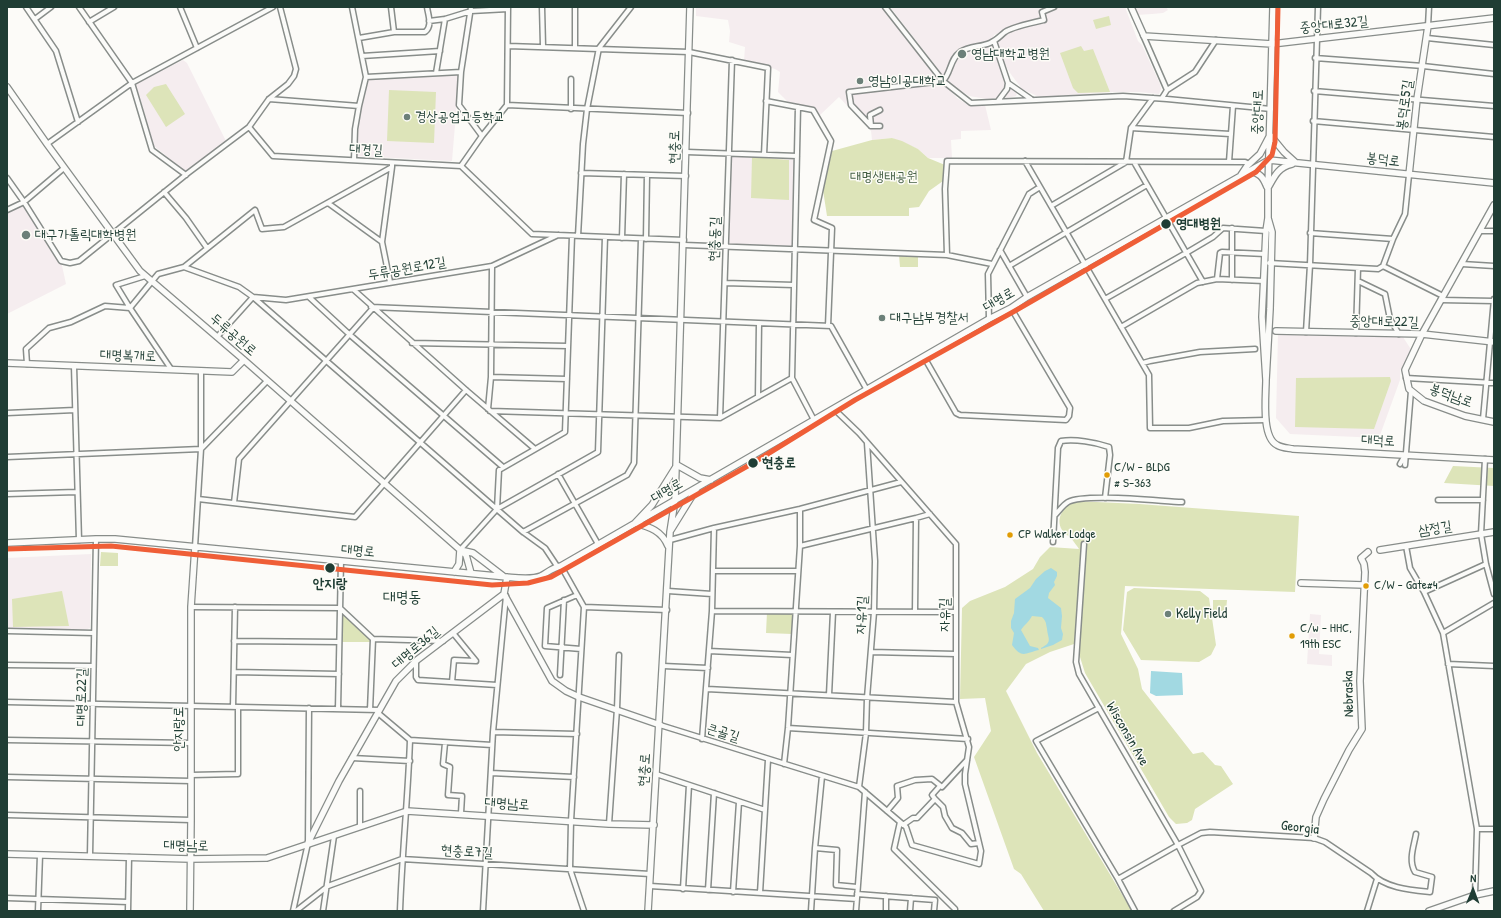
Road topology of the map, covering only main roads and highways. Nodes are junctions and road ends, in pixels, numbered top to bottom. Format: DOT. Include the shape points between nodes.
graph roads {
  1 [pos="690,7"];
  2 [pos="1131,7"];
  3 [pos="1273,7"];
  4 [pos="1494,18"];
  5 [pos="1428,26"];
  6 [pos="1272,44"];
  7 [pos="7,87"];
  8 [pos="1270,135"];
  9 [pos="1269,160"];
  10 [pos="1296,163"];
  11 [pos="1249,171"];
  12 [pos="1409,175"];
  13 [pos="1240,177"];
  14 [pos="1494,183"];
  15 [pos="1268,188"];
  16 [pos="1494,205"];
  17 [pos="1268,218"];
  18 [pos="1276,331"];
  19 [pos="1422,334"];
  20 [pos="1492,342"];
  21 [pos="244,360"];
  22 [pos="7,363"];
  23 [pos="1266,380"];
  24 [pos="1494,422"];
  25 [pos="1268,431"];
  26 [pos="1494,460"];
  27 [pos="676,466"];
  28 [pos="711,480"];
  29 [pos="698,488"];
  30 [pos="675,500"];
  31 [pos="635,523"];
  32 [pos="670,532"];
  33 [pos="1494,532"];
  34 [pos="7,543"];
  35 [pos="195,547"];
  36 [pos="669,549"];
  37 [pos="460,550"];
  38 [pos="1380,550"];
  39 [pos="1368,552"];
  40 [pos="454,572"];
  41 [pos="471,573"];
  42 [pos="506,577"];
  43 [pos="1301,583"];
  44 [pos="1364,585"];
  45 [pos="505,595"];
  46 [pos="660,725"];
  47 [pos="654,825"];
  48 [pos="1314,838"];
  49 [pos="308,843"];
  50 [pos="7,854"];
  51 [pos="190,859"];
  52 [pos="1494,891"];
  53 [pos="190,911"];
  54 [pos="648,911"];
  55 [pos="1429,911"];
  1 -- 27 [label="main road, 현충로"];
  2 -- 6 [label="main road, 중앙대로32길" via="1143,35"];
  3 -- 6 [label="main road, 중앙대로"];
  4 -- 5 [label="main road, 중앙대로32길"];
  5 -- 6 [label="main road, 중앙대로32길"];
  5 -- 12 [label="main road, 봉덕로5길"];
  6 -- 8 [label="main road, 중앙대로"];
  7 -- 21 [label="main road, 두류공원로" via="140,272"];
  8 -- 9 [label="main road, 중앙대로"];
  8 -- 10 [label="main road"];
  8 -- 13 [label="main road" via="1260,154"];
  9 -- 10 [label="main road, 봉덕로"];
  9 -- 11 [label="main road, 대명로"];
  9 -- 15 [label="main road, 중앙대로"];
  10 -- 12 [label="main road, 봉덕로"];
  10 -- 15 [label="main road" via="1286,165 1276,172"];
  11 -- 13 [label="main road, 대명로"];
  11 -- 15 [label="main road" via="1258,173"];
  12 -- 14 [label="main road, 봉덕로"];
  13 -- 28 [label="main road, 대명로"];
  15 -- 17 [label="main road, 중앙대로"];
  16 -- 19 [label="main road"];
  17 -- 23 [label="main road, 중앙대로" via="1262,317"];
  17 -- 23 [label="main road, 중앙대로" via="1272,232"];
  18 -- 19 [label="main road, 중앙대로22길"];
  19 -- 20 [label="main road, 중앙대로22길"];
  19 -- 24 [label="main road, 봉덕남로" via="1405,370 1409,389 1424,401 1465,416"];
  21 -- 22 [label="main road, 대명복개로" via="232,372"];
  21 -- 37 [label="main road, 두류공원로"];
  23 -- 25 [label="main road, 중앙대로"];
  25 -- 26 [label="main road, 대덕로" via="1276,445 1288,448"];
  27 -- 28 [label="main road" via="700,478"];
  27 -- 30 [label="main road, 현충로"];
  27 -- 31 [label="main road" via="652,505"];
  28 -- 29 [label="main road, 대명로"];
  29 -- 30 [label="main road, 대명로"];
  29 -- 32 [label="main road"];
  30 -- 31 [label="main road, 대명로"];
  30 -- 32 [label="main road, 현충로"];
  31 -- 36 [label="main road" via="650,527 665,538"];
  31 -- 42 [label="main road, 대명로" via="540,576 524,579"];
  32 -- 36 [label="main road, 현충로"];
  33 -- 38 [label="main road, 삼정길"];
  34 -- 35 [label="main road, 대명로" via="96,538"];
  35 -- 40 [label="main road, 대명로"];
  35 -- 51 [label="main road, 안지랑로" via="191,607"];
  36 -- 46 [label="main road, 현충로"];
  37 -- 40 [label="main road" via="459,564"];
  37 -- 41 [label="main road, 두류공원로" via="466,555"];
  37 -- 42 [label="main road" via="473,552"];
  39 -- 44 [label="main road, Nebraska" via="1361,558 1364,564"];
  40 -- 41 [label="main road, 대명로"];
  41 -- 42 [label="main road, 대명로"];
  42 -- 45 [label="main road"];
  43 -- 44 [label="main road"];
  44 -- 48 [label="main road, Nebraska" via="1360,681 1362,729 1316,817"];
  45 -- 46 [label="main road, 큰골길" via="552,681 579,697"];
  45 -- 49 [label="main road, 대명로36길" via="416,661 396,681 339,781"];
  46 -- 47 [label="main road, 현충로"];
  47 -- 49 [label="main road, 대명남로" via="407,811"];
  47 -- 54 [label="main road, 현충로"];
  49 -- 51 [label="main road, 대명남로" via="267,858"];
  50 -- 51 [label="main road, 대명남로"];
  51 -- 53 [label="main road, 안지랑로"];
  52 -- 55 [label="main road" via="1474,895"];
}
